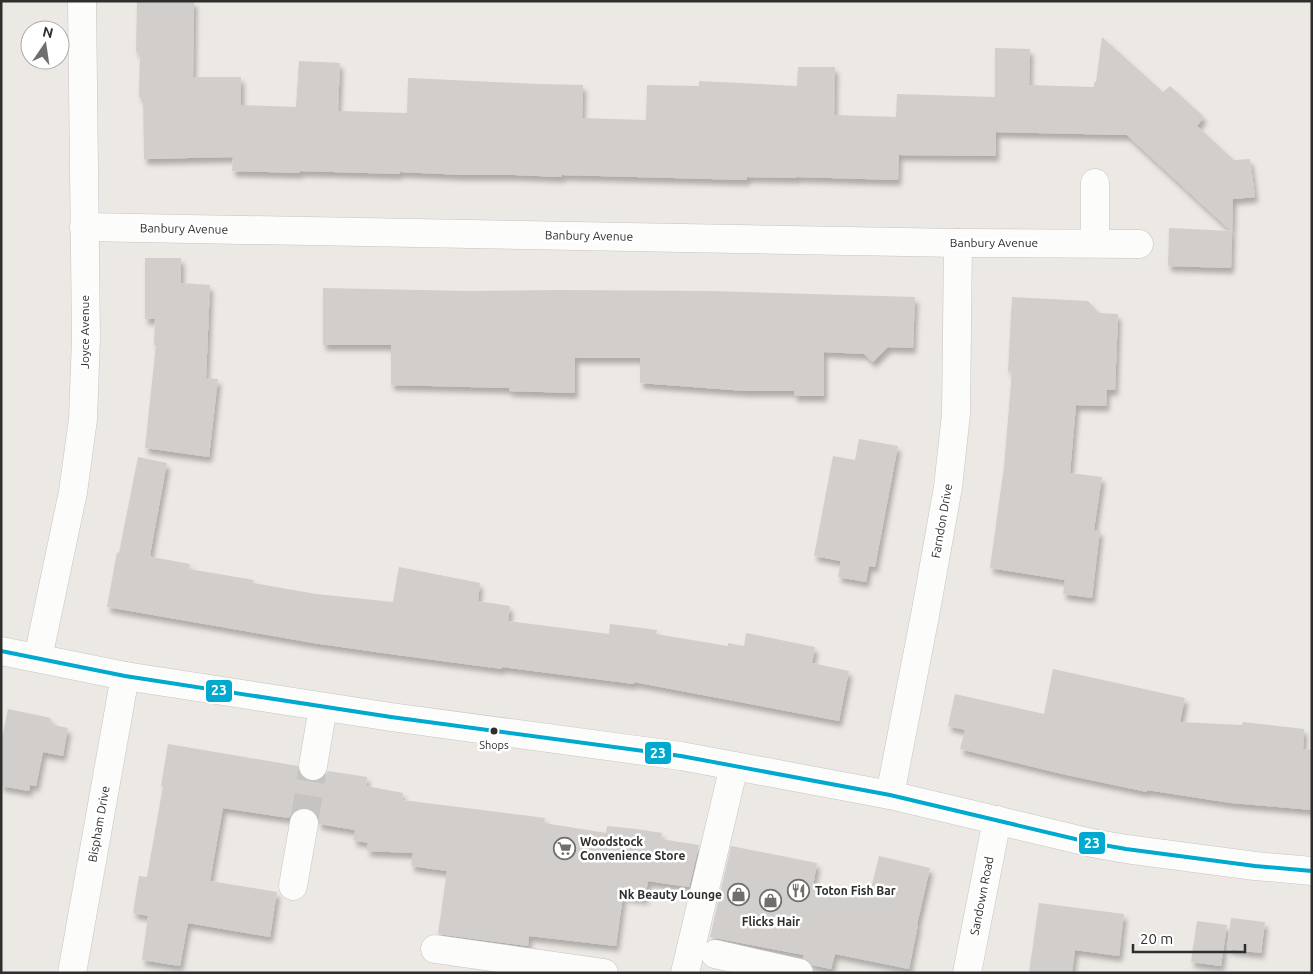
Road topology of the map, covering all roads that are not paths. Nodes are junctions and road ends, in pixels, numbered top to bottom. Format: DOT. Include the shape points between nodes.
graph roads {
  1 [pos="82,1"];
  2 [pos="1095,182"];
  3 [pos="84,227"];
  4 [pos="958,242"];
  5 [pos="1095,243"];
  6 [pos="1139,244"];
  7 [pos="1,651"];
  8 [pos="38,658"];
  9 [pos="125,676"];
  10 [pos="323,707"];
  11 [pos="313,766"];
  12 [pos="734,766"];
  13 [pos="890,795"];
  14 [pos="996,820"];
  15 [pos="304,823"];
  16 [pos="1312,871"];
  17 [pos="293,886"];
  18 [pos="435,949"];
  19 [pos="715,954"];
  20 [pos="72,973"];
  21 [pos="604,973"];
  22 [pos="686,973"];
  23 [pos="799,973"];
  24 [pos="967,973"];
  1 -- 3 [label="street, Joyce Avenue"];
  2 -- 5 [label="street"];
  3 -- 4 [label="street, Banbury Avenue"];
  3 -- 8 [label="street, Joyce Avenue" via="86,338 83,419 73,492"];
  4 -- 5 [label="street, Banbury Avenue"];
  4 -- 13 [label="street, Farndon Drive" via="956,414 948,487"];
  5 -- 6 [label="street, Banbury Avenue"];
  7 -- 8 [label="street"];
  8 -- 9 [label="street"];
  9 -- 10 [label="street"];
  9 -- 20 [label="street, Bispham Drive"];
  10 -- 11 [label="street"];
  10 -- 12 [label="street"];
  12 -- 13 [label="street"];
  12 -- 22 [label="street"];
  13 -- 14 [label="street"];
  14 -- 16 [label="street" via="1092,843 1156,854"];
  14 -- 24 [label="street, Sandown Road"];
  15 -- 17 [label="street"];
  18 -- 21 [label="street"];
  19 -- 23 [label="street"];
}
